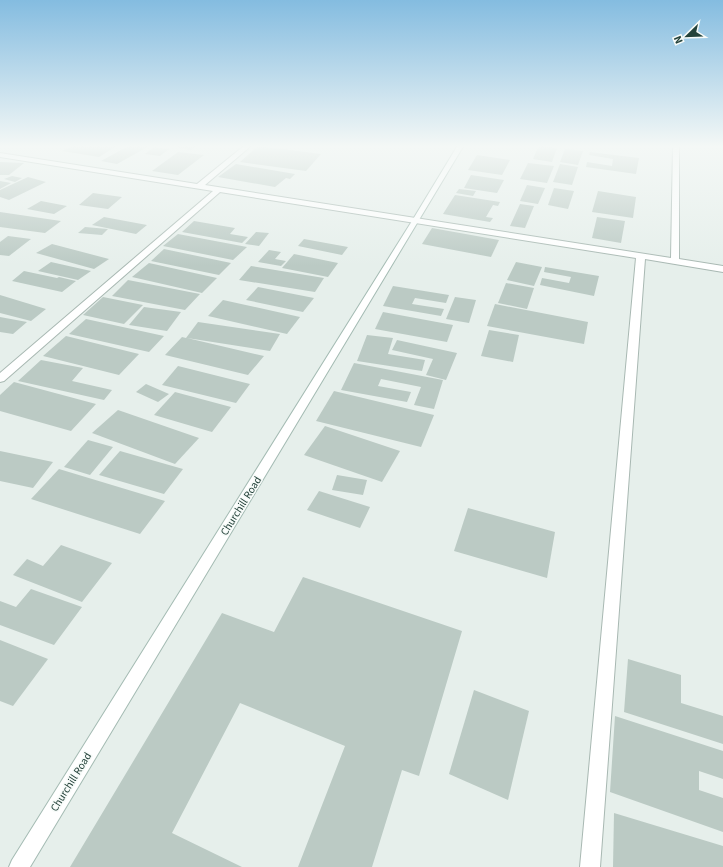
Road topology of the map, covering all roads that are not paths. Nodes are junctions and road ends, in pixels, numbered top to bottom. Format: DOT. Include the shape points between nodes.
graph roads {
  1 [pos="188,185"];
  2 [pos="437,185"];
  3 [pos="676,185"];
  4 [pos="198,187"];
  5 [pos="218,190"];
  6 [pos="416,221"];
  7 [pos="641,256"];
  8 [pos="675,262"];
  9 [pos="723,269"];
  10 [pos="0,379"];
  11 [pos="19,867"];
  12 [pos="590,867"];
  1 -- 4 [label="street"];
  2 -- 6 [label="street, Churchill Road"];
  3 -- 8 [label="street"];
  4 -- 5 [label="street"];
  5 -- 6 [label="street"];
  5 -- 10 [label="street"];
  6 -- 7 [label="street"];
  6 -- 11 [label="street, Churchill Road"];
  7 -- 8 [label="street"];
  7 -- 12 [label="street"];
  8 -- 9 [label="street"];
}
